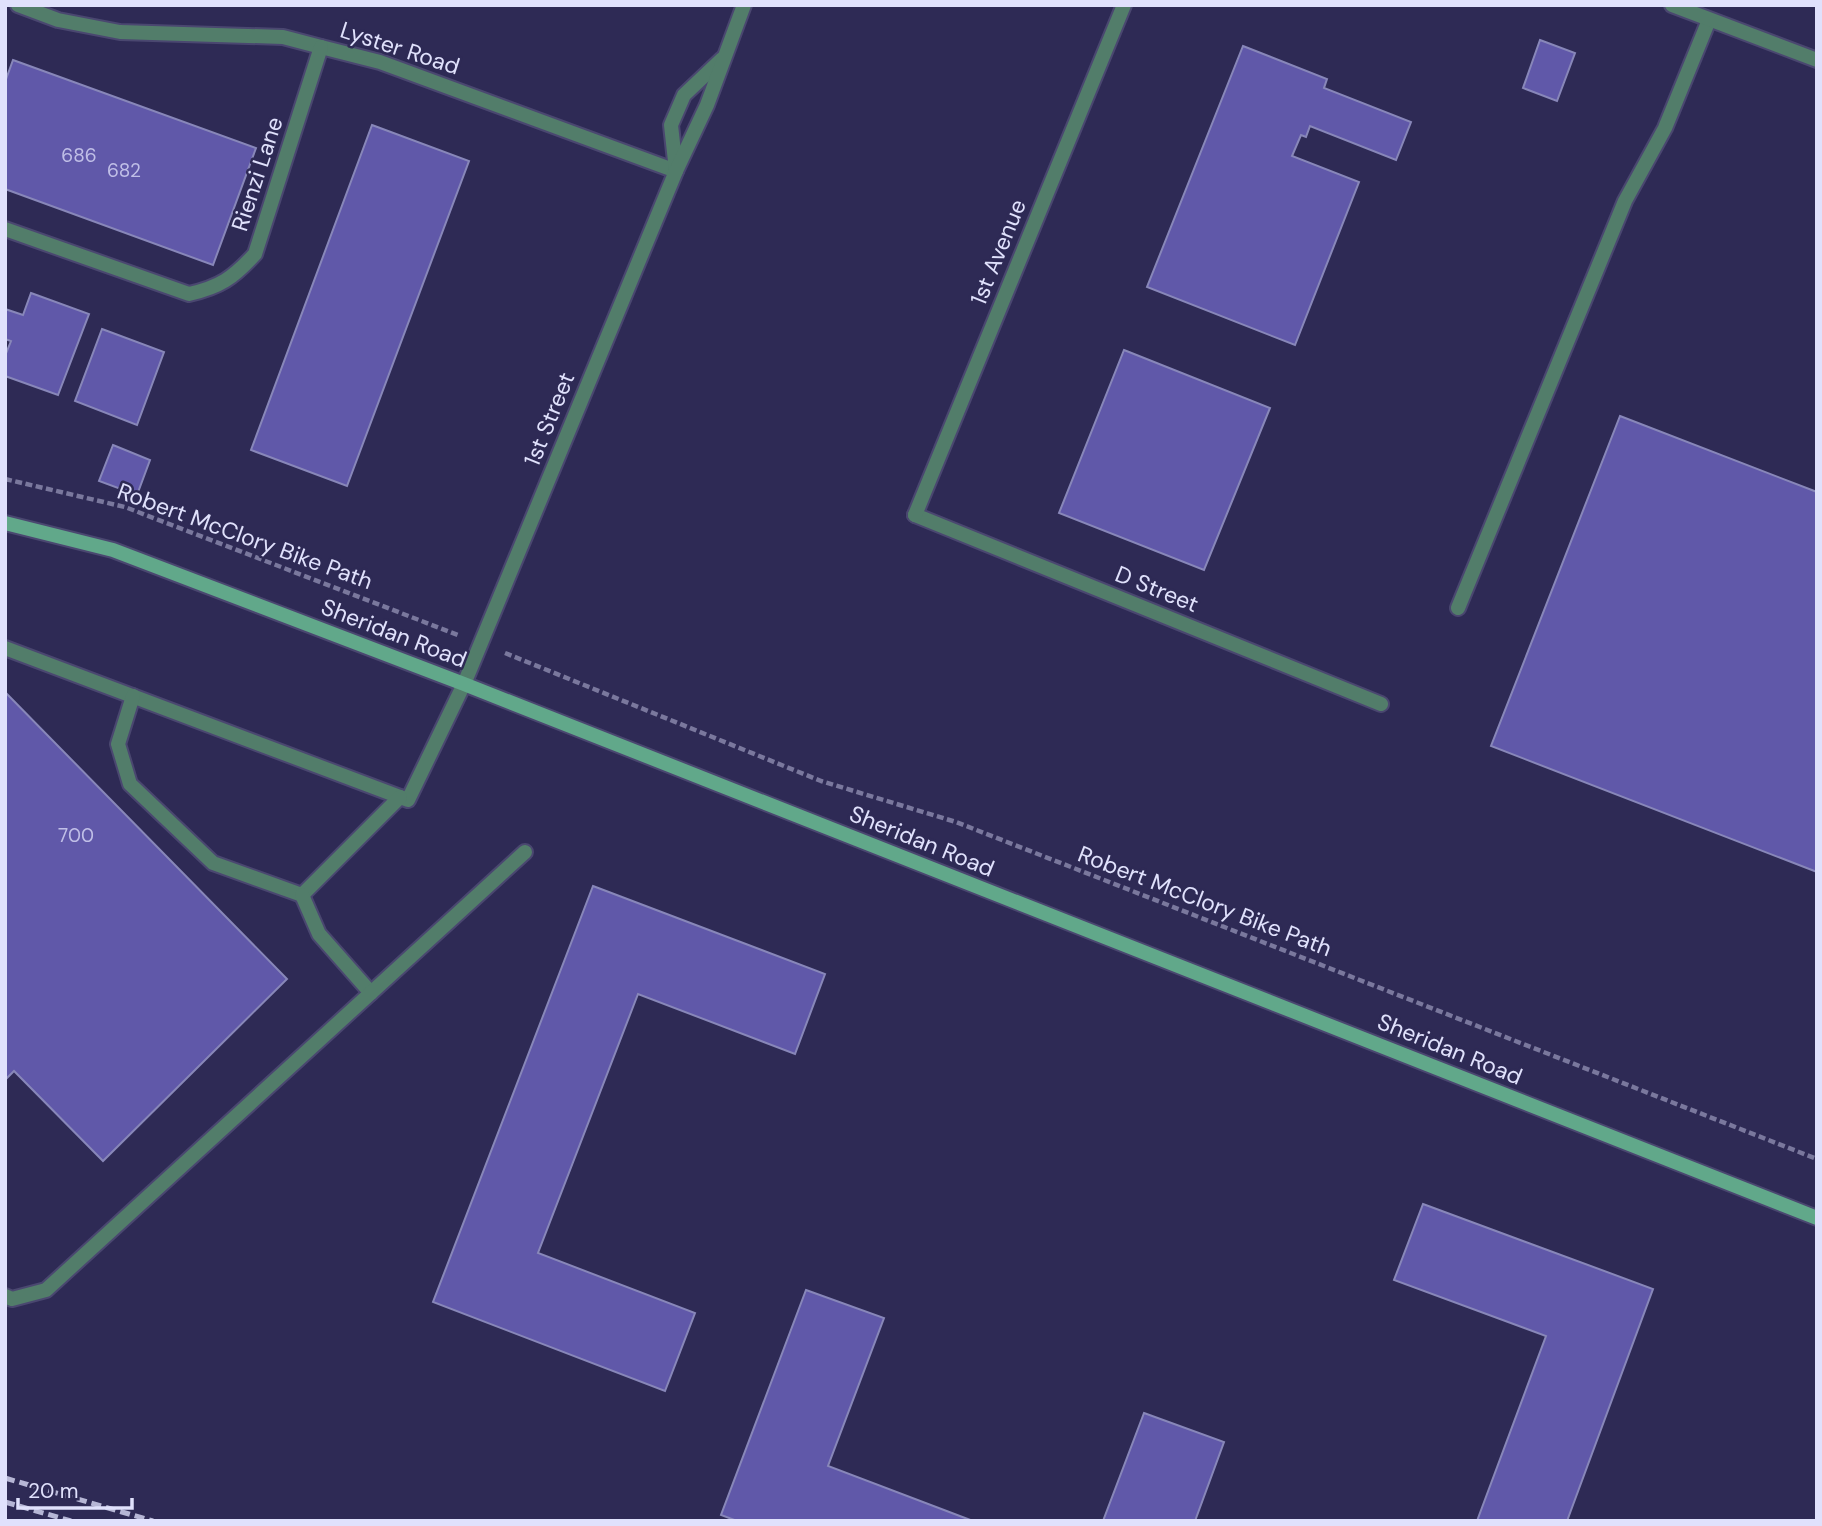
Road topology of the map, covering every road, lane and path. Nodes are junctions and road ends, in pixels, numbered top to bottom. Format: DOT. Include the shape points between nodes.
graph roads {
  1 [pos="18,5"];
  2 [pos="744,5"];
  3 [pos="1124,5"];
  4 [pos="1672,5"];
  5 [pos="1709,20"];
  6 [pos="321,47"];
  7 [pos="725,56"];
  8 [pos="1817,60"];
  9 [pos="676,171"];
  10 [pos="5,229"];
  11 [pos="5,479"];
  12 [pos="915,515"];
  13 [pos="5,523"];
  14 [pos="390,608"];
  15 [pos="1458,608"];
  16 [pos="5,648"];
  17 [pos="578,683"];
  18 [pos="464,684"];
  19 [pos="133,696"];
  20 [pos="1381,704"];
  21 [pos="400,797"];
  22 [pos="525,852"];
  23 [pos="302,895"];
  24 [pos="371,993"];
  25 [pos="1817,1159"];
  26 [pos="1817,1218"];
  27 [pos="5,1296"];
  1 -- 6 [label="street, Lyster Road" via="58,20 120,32 283,37"];
  2 -- 7 [label="street, 1st Street"];
  3 -- 12 [label="street, 1st Avenue"];
  4 -- 5 [label="street"];
  5 -- 8 [label="street"];
  5 -- 15 [label="street" via="1665,128 1625,201"];
  6 -- 9 [label="street, Lyster Road" via="380,62"];
  6 -- 10 [label="street, Rienzi Lane" via="255,254 235,276 189,294"];
  7 -- 9 [label="street, 1st Street"];
  7 -- 9 [label="street, 1st Street" via="684,95 671,125"];
  9 -- 18 [label="street, 1st Street"];
  11 -- 14 [label="path, Robert McClory Bike Path" via="125,507"];
  12 -- 20 [label="street, D Street"];
  13 -- 18 [label="main road, Sheridan Road" via="113,550"];
  16 -- 19 [label="street"];
  17 -- 25 [label="path, Robert McClory Bike Path" via="821,781 956,822"];
  18 -- 21 [label="street, 1st Street" via="408,800"];
  18 -- 26 [label="main road, Sheridan Road"];
  19 -- 21 [label="street"];
  19 -- 23 [label="street" via="118,744 130,784 213,863"];
  21 -- 23 [label="street"];
  22 -- 24 [label="street"];
  23 -- 24 [label="street" via="319,934"];
  24 -- 27 [label="street" via="46,1290 12,1299"];
}
